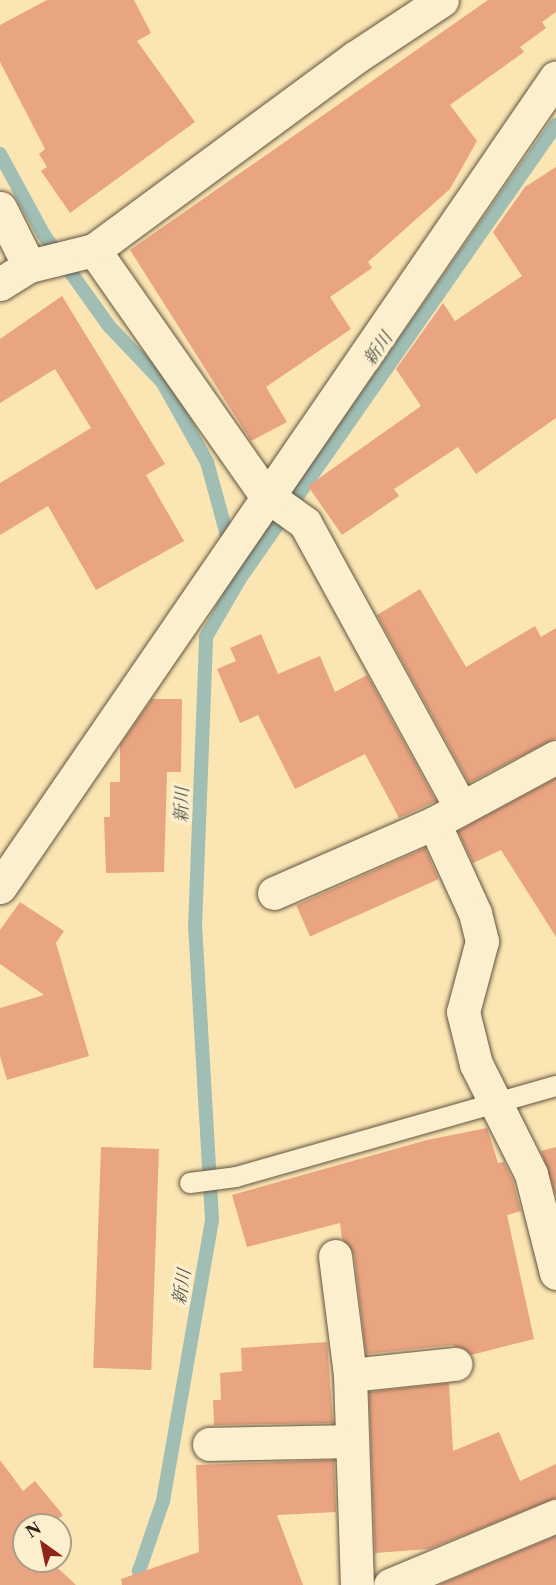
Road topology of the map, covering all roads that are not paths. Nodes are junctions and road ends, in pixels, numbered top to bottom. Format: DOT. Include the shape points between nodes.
graph roads {
  1 [pos="442,0"];
  2 [pos="556,77"];
  3 [pos="0,208"];
  4 [pos="94,250"];
  5 [pos="29,266"];
  6 [pos="0,284"];
  7 [pos="265,494"];
  8 [pos="556,758"];
  9 [pos="447,815"];
  10 [pos="0,886"];
  11 [pos="274,893"];
  12 [pos="556,1086"];
  13 [pos="498,1106"];
  14 [pos="190,1183"];
  15 [pos="551,1234"];
  16 [pos="334,1256"];
  17 [pos="556,1273"];
  18 [pos="455,1364"];
  19 [pos="350,1375"];
  20 [pos="352,1441"];
  21 [pos="209,1444"];
  22 [pos="556,1516"];
  23 [pos="357,1585"];
  24 [pos="390,1585"];
  1 -- 4 [label="street" via="356,57"];
  2 -- 7 [label="street"];
  3 -- 5 [label="street"];
  4 -- 5 [label="street"];
  4 -- 7 [label="street"];
  5 -- 6 [label="street"];
  7 -- 9 [label="street" via="305,523"];
  7 -- 10 [label="street"];
  8 -- 9 [label="street"];
  9 -- 11 [label="street"];
  9 -- 13 [label="street" via="482,941 464,1012 476,1064"];
  12 -- 13 [label="lane"];
  13 -- 14 [label="lane" via="236,1177"];
  13 -- 15 [label="street" via="531,1174"];
  15 -- 17 [label="street"];
  16 -- 19 [label="street"];
  18 -- 19 [label="street"];
  19 -- 20 [label="street"];
  20 -- 21 [label="street"];
  20 -- 23 [label="street"];
  22 -- 24 [label="street"];
}
